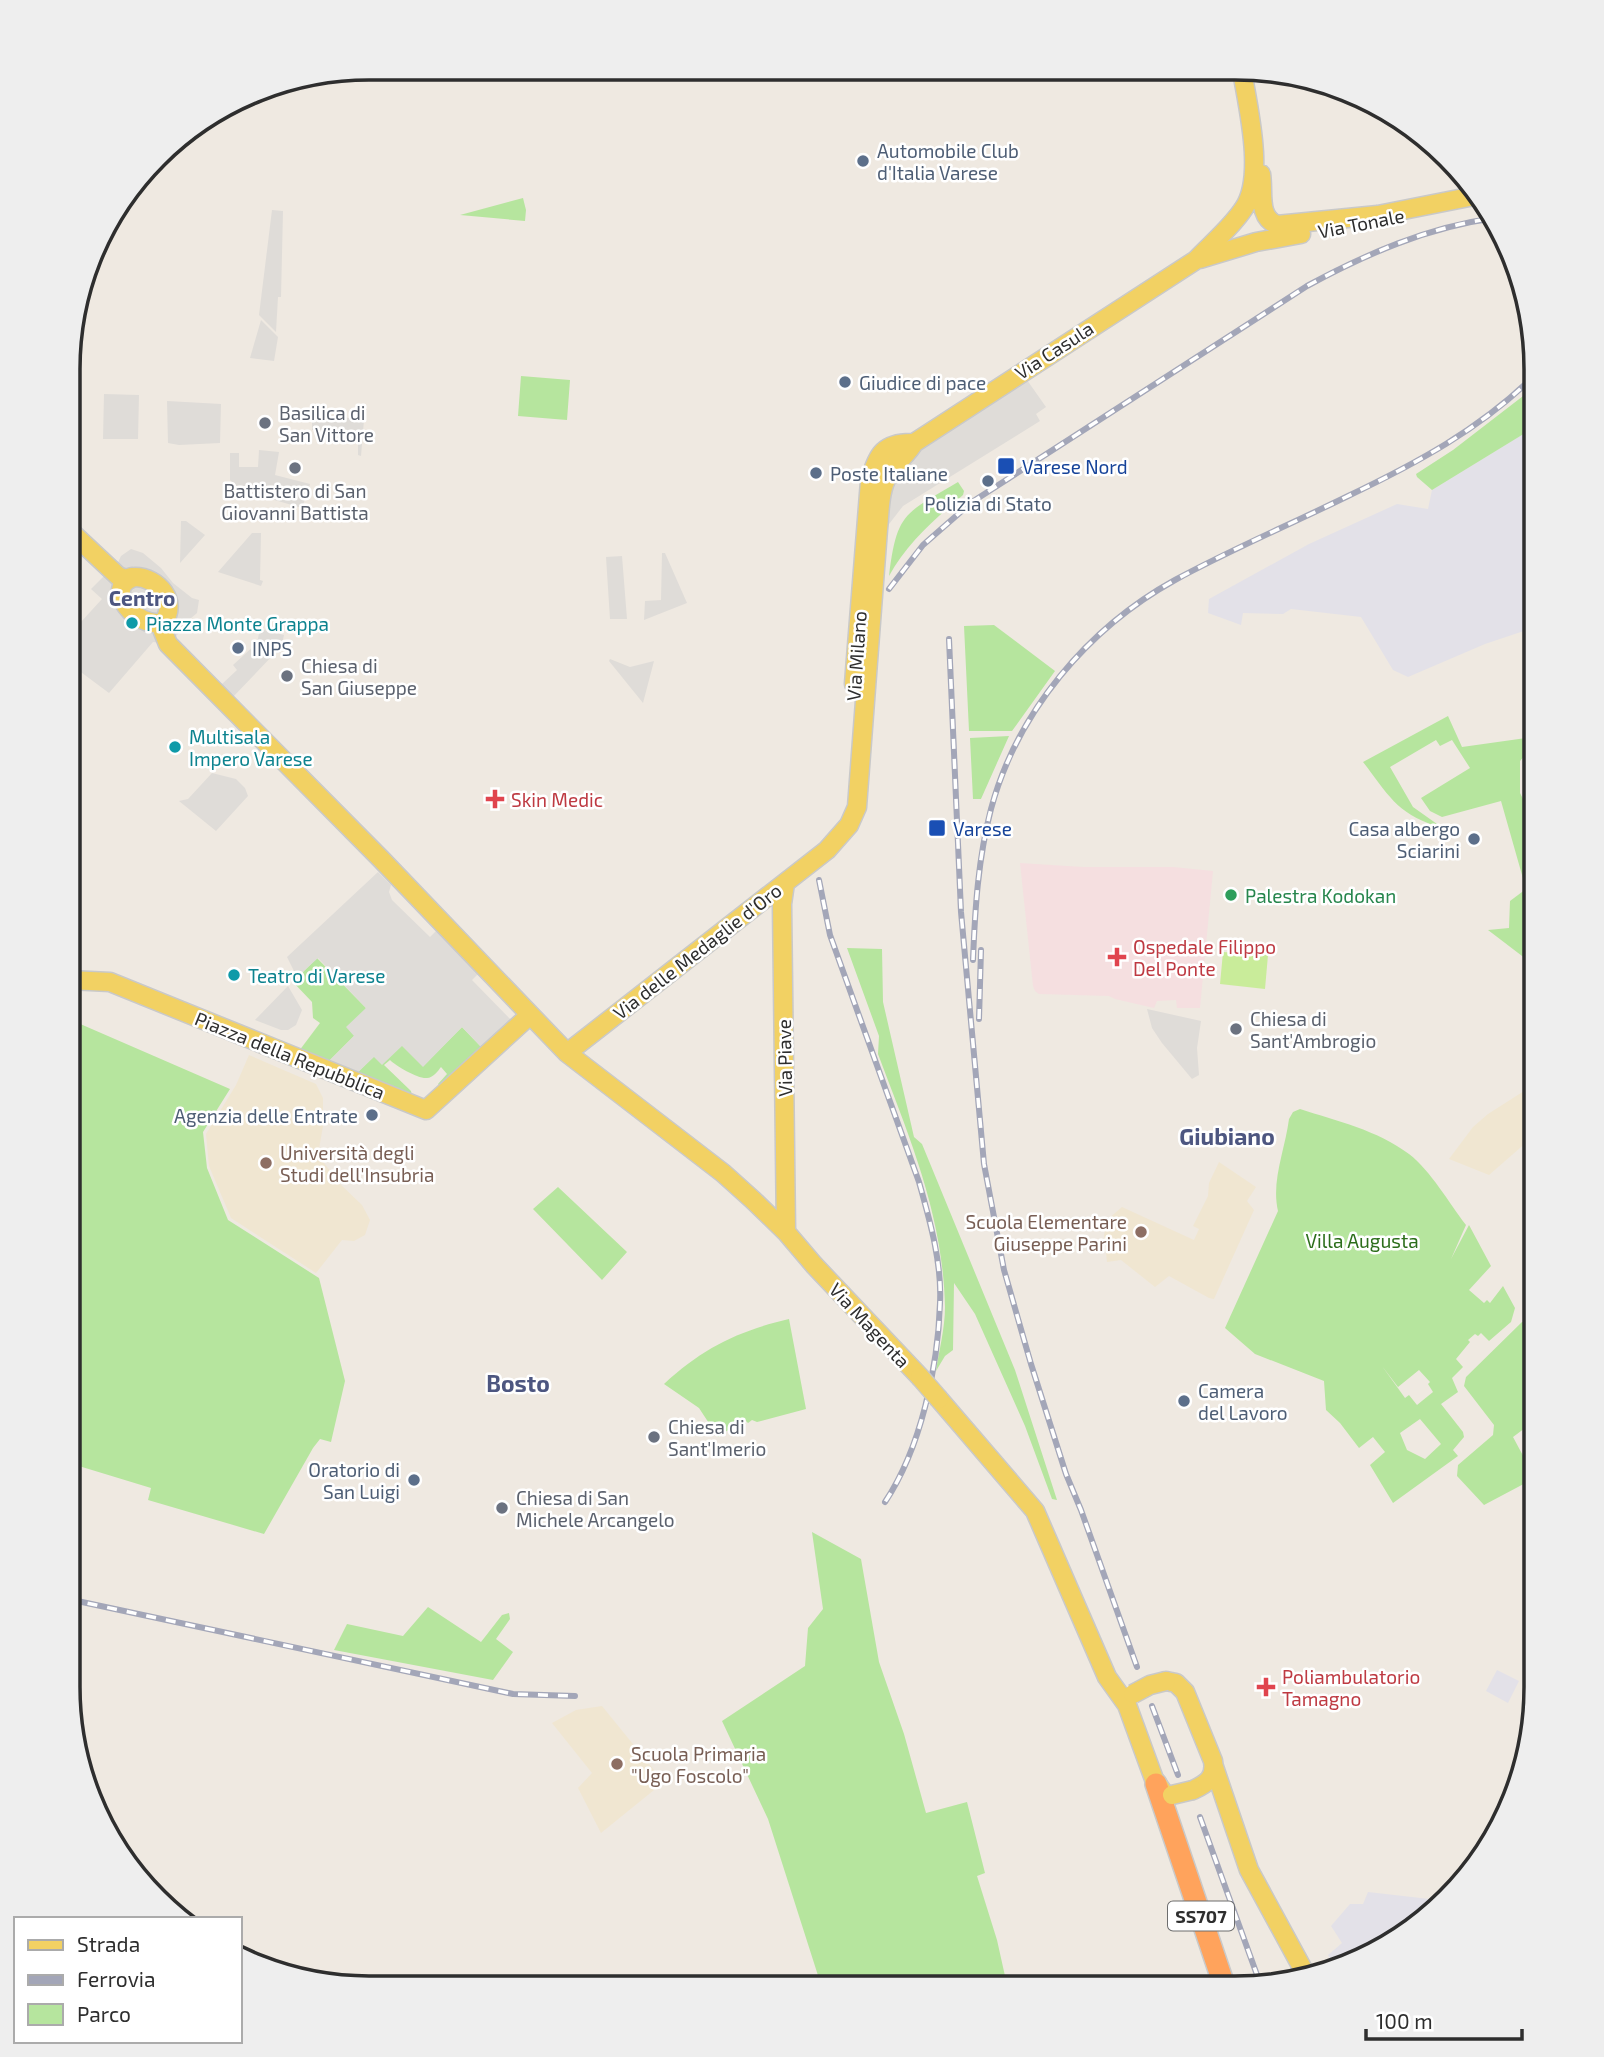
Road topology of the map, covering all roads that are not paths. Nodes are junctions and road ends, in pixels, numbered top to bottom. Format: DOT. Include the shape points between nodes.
graph roads {
  1 [pos="1243,80"];
  2 [pos="1255,155"];
  3 [pos="1467,198"];
  4 [pos="1283,231"];
  5 [pos="1196,260"];
  6 [pos="914,443"];
  7 [pos="870,481"];
  8 [pos="881,501"];
  9 [pos="80,541"];
  10 [pos="127,581"];
  11 [pos="163,622"];
  12 [pos="844,831"];
  13 [pos="827,850"];
  14 [pos="785,883"];
  15 [pos="80,980"];
  16 [pos="530,1015"];
  17 [pos="567,1053"];
  18 [pos="786,1232"];
  19 [pos="1098,1657"];
  20 [pos="1136,1695"];
  21 [pos="1214,1767"];
  22 [pos="1177,1790"];
  23 [pos="1231,1814"];
  24 [pos="1177,1844"];
  25 [pos="1303,1969"];
  26 [pos="1221,1976"];
  1 -- 2 [label="main road"];
  2 -- 4 [label="main road" via="1263,206 1269,221"];
  2 -- 5 [label="main road" via="1254,184 1243,210"];
  3 -- 4 [label="main road, Via Tonale" via="1380,222"];
  4 -- 5 [label="main road, Via Tonale"];
  5 -- 6 [label="main road, Via Casula"];
  6 -- 7 [label="main road, Via Casula" via="895,444 882,452"];
  6 -- 8 [label="main road, Via Casula" via="888,474"];
  7 -- 12 [label="main road, Via Milano"];
  8 -- 12 [label="main road, Via Milano" via="857,807"];
  9 -- 10 [label="main road"];
  10 -- 11 [label="main road" via="121,591 134,614 148,622"];
  10 -- 11 [label="main road" via="150,580 167,596 170,609"];
  11 -- 16 [label="main road" via="168,643"];
  12 -- 13 [label="main road, Via Milano"];
  13 -- 14 [label="main road, Via delle Medaglie d'Oro"];
  14 -- 17 [label="main road, Via delle Medaglie d'Oro"];
  14 -- 18 [label="main road, Via Piave"];
  15 -- 16 [label="main road, Piazza della Repubblica" via="110,982 426,1110"];
  16 -- 17 [label="main road"];
  17 -- 18 [label="main road, Via Magenta" via="723,1172"];
  18 -- 19 [label="main road, Via Magenta, bridge" via="1035,1511"];
  19 -- 20 [label="main road, Via Magenta" via="1122,1681 1134,1685"];
  19 -- 20 [label="main road, Via Magenta" via="1110,1682"];
  20 -- 21 [label="main road, bridge" via="1166,1682 1176,1683 1185,1692"];
  20 -- 22 [label="main road"];
  21 -- 22 [label="main road" via="1211,1779"];
  21 -- 23 [label="main road"];
  22 -- 23 [label="main road" via="1216,1797"];
  22 -- 24 [label="highway, SS707"];
  22 -- 24 [label="highway, SS707"];
  23 -- 25 [label="main road" via="1249,1870"];
  24 -- 26 [label="highway, SS707"];
}
